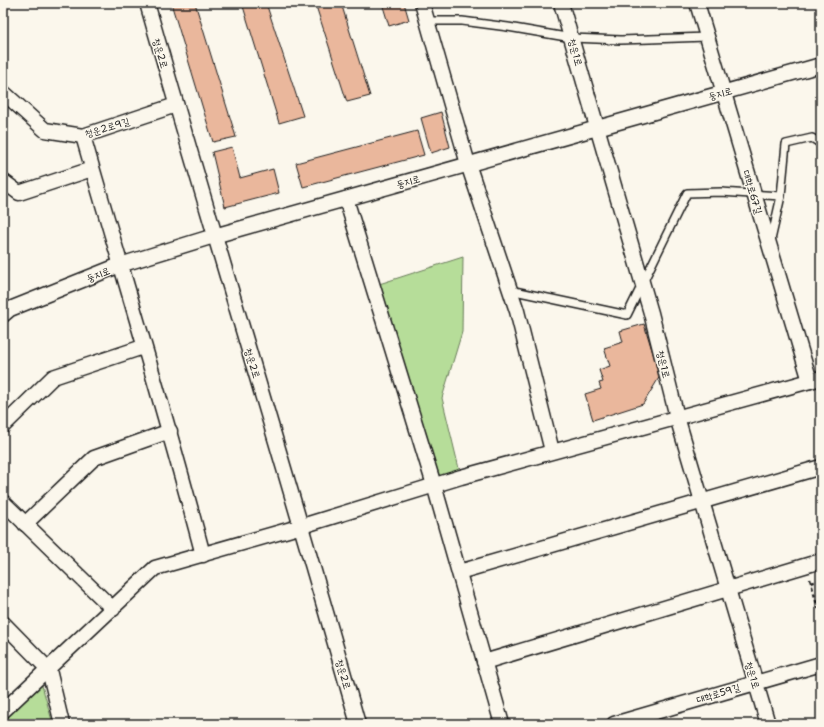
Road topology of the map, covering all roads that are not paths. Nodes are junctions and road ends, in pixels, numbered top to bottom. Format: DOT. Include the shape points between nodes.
graph roads {
  1 [pos="147,3"];
  2 [pos="422,3"];
  3 [pos="561,3"];
  4 [pos="697,3"];
  5 [pos="427,21"];
  6 [pos="707,37"];
  7 [pos="572,38"];
  8 [pos="821,65"];
  9 [pos="3,92"];
  10 [pos="723,92"];
  11 [pos="176,105"];
  12 [pos="598,127"];
  13 [pos="82,136"];
  14 [pos="821,144"];
  15 [pos="468,164"];
  16 [pos="92,169"];
  17 [pos="3,181"];
  18 [pos="754,194"];
  19 [pos="781,196"];
  20 [pos="346,199"];
  21 [pos="214,236"];
  22 [pos="770,246"];
  23 [pos="120,265"];
  24 [pos="642,283"];
  25 [pos="510,290"];
  26 [pos="5,309"];
  27 [pos="143,347"];
  28 [pos="816,379"];
  29 [pos="677,417"];
  30 [pos="3,426"];
  31 [pos="170,431"];
  32 [pos="552,451"];
  33 [pos="821,467"];
  34 [pos="434,486"];
  35 [pos="702,501"];
  36 [pos="3,502"];
  37 [pos="25,524"];
  38 [pos="302,526"];
  39 [pos="203,555"];
  40 [pos="821,561"];
  41 [pos="459,572"];
  42 [pos="728,590"];
  43 [pos="113,609"];
  44 [pos="3,623"];
  45 [pos="484,662"];
  46 [pos="821,664"];
  47 [pos="49,670"];
  48 [pos="755,682"];
  49 [pos="3,711"];
  50 [pos="630,722"];
  51 [pos="768,723"];
  52 [pos="62,724"];
  53 [pos="358,724"];
  54 [pos="502,724"];
  55 [pos="614,724"];
  1 -- 11 [label="street, 청운2로"];
  2 -- 5 [label="street"];
  3 -- 7 [label="street, 청운1로"];
  4 -- 6 [label="street, 대학로67길"];
  5 -- 7 [label="lane" via="462,21"];
  5 -- 15 [label="street"];
  6 -- 7 [label="lane" via="621,40"];
  6 -- 10 [label="street, 대학로67길"];
  7 -- 12 [label="street, 청운1로"];
  8 -- 10 [label="street, 둥지로"];
  9 -- 13 [label="street, 청운2로9길" via="46,130"];
  10 -- 12 [label="street, 둥지로"];
  10 -- 18 [label="street, 대학로67길"];
  11 -- 13 [label="street, 청운2로9길"];
  11 -- 21 [label="street, 청운2로"];
  12 -- 15 [label="street, 둥지로"];
  12 -- 24 [label="street, 청운1로"];
  13 -- 16 [label="street"];
  14 -- 19 [label="lane" via="812,138 786,144"];
  15 -- 20 [label="street, 둥지로"];
  15 -- 25 [label="street"];
  16 -- 17 [label="street" via="19,192"];
  16 -- 23 [label="street"];
  18 -- 19 [label="lane"];
  18 -- 22 [label="street, 대학로67길"];
  18 -- 24 [label="lane" via="687,193"];
  19 -- 22 [label="lane"];
  20 -- 21 [label="street, 둥지로"];
  20 -- 34 [label="street"];
  21 -- 23 [label="street, 둥지로"];
  21 -- 38 [label="street, 청운2로"];
  22 -- 28 [label="street, 대학로67길"];
  23 -- 26 [label="street, 둥지로"];
  23 -- 27 [label="street"];
  24 -- 25 [label="lane" via="627,315"];
  24 -- 29 [label="street, 청운1로"];
  25 -- 32 [label="street"];
  27 -- 30 [label="street" via="53,377"];
  27 -- 31 [label="street"];
  28 -- 29 [label="street"];
  29 -- 32 [label="street"];
  29 -- 35 [label="street, 청운1로"];
  31 -- 37 [label="street" via="94,458"];
  31 -- 39 [label="street"];
  32 -- 34 [label="street"];
  33 -- 35 [label="street"];
  34 -- 38 [label="street"];
  34 -- 41 [label="street"];
  35 -- 41 [label="street"];
  35 -- 42 [label="street, 청운1로"];
  36 -- 37 [label="street"];
  37 -- 43 [label="street"];
  38 -- 39 [label="street"];
  38 -- 53 [label="street, 청운2로"];
  39 -- 43 [label="street" via="155,568"];
  40 -- 42 [label="street"];
  41 -- 45 [label="street"];
  42 -- 45 [label="street"];
  42 -- 48 [label="street, 청운1로"];
  43 -- 47 [label="street"];
  44 -- 47 [label="street"];
  45 -- 54 [label="street"];
  46 -- 48 [label="street, 대학로59길"];
  47 -- 49 [label="street"];
  47 -- 52 [label="street"];
  48 -- 50 [label="street, 대학로59길"];
  48 -- 51 [label="street, 청운1로"];
  50 -- 55 [label="street, 대학로59길"];
}
